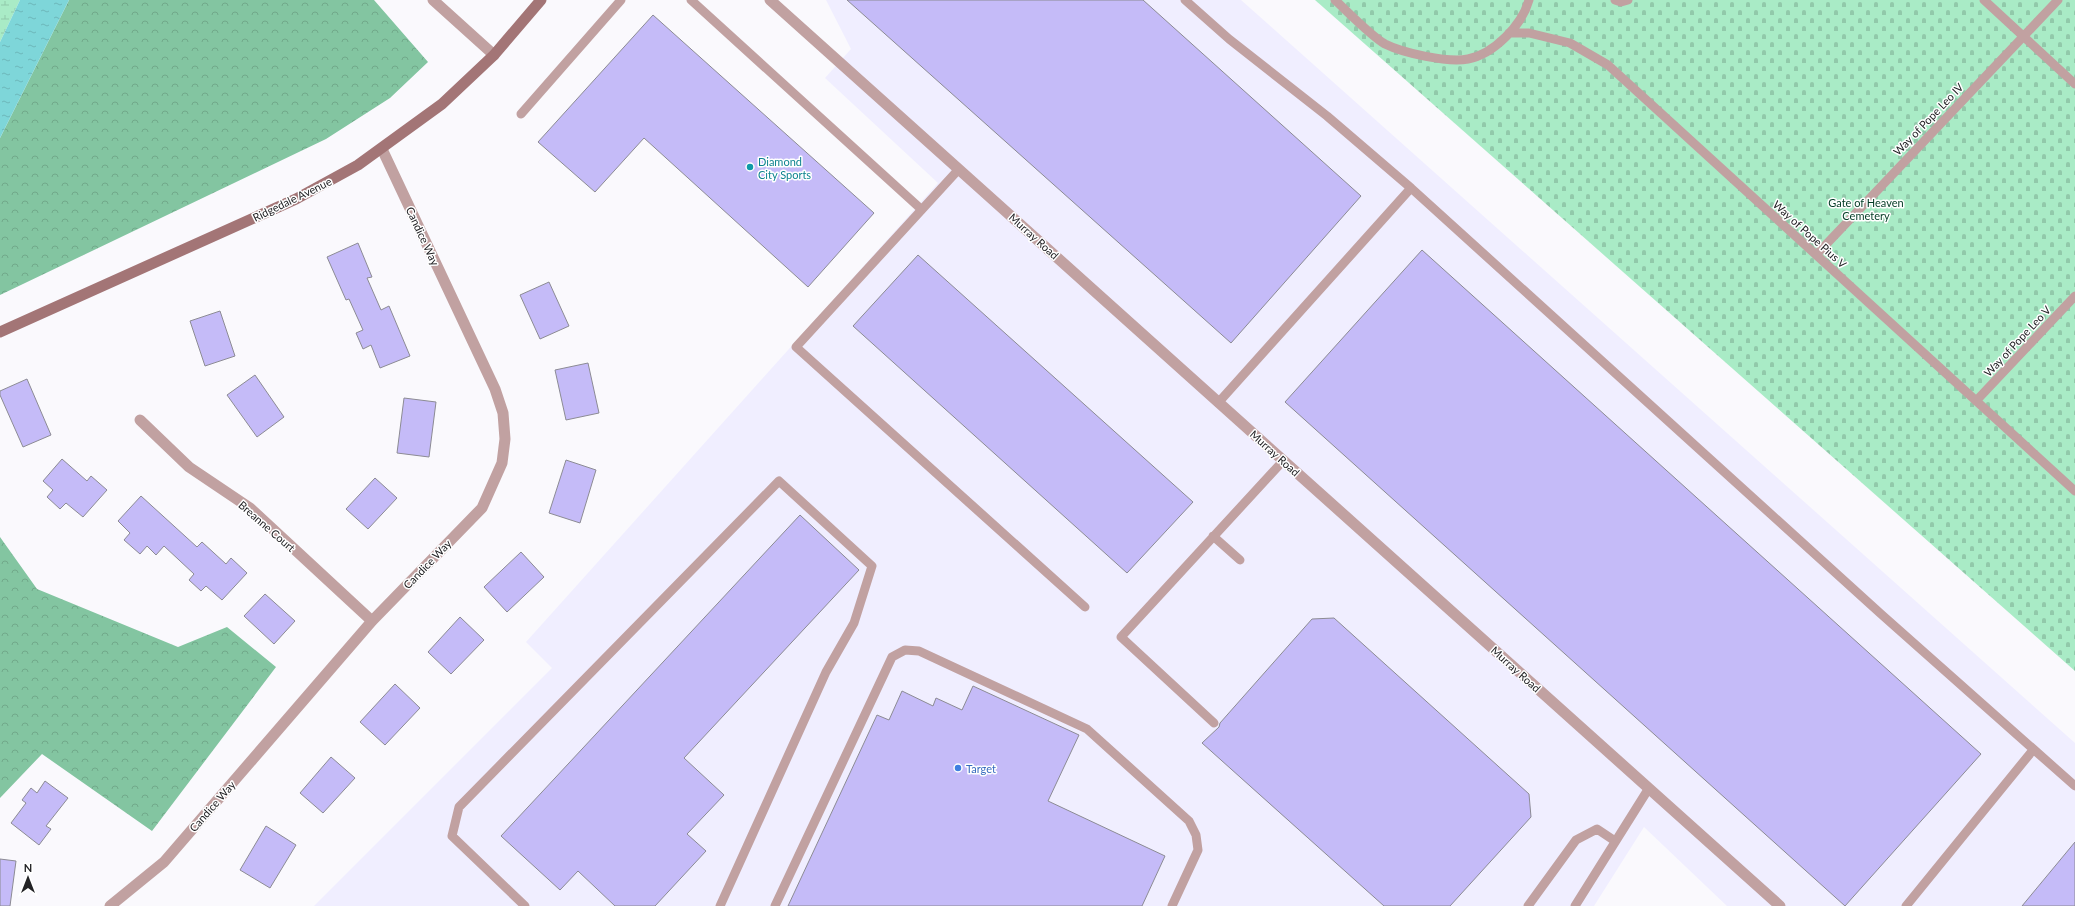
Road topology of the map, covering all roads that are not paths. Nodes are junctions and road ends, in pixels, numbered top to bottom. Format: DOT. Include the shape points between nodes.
graph roads {
  1 [pos="433,0"];
  2 [pos="541,0"];
  3 [pos="621,0"];
  4 [pos="691,0"];
  5 [pos="770,0"];
  6 [pos="1185,0"];
  7 [pos="1335,0"];
  8 [pos="1529,0"];
  9 [pos="1615,0"];
  10 [pos="1628,0"];
  11 [pos="1984,0"];
  12 [pos="2058,0"];
  13 [pos="1509,33"];
  14 [pos="2024,37"];
  15 [pos="494,55"];
  16 [pos="2075,84"];
  17 [pos="521,114"];
  18 [pos="382,149"];
  19 [pos="959,169"];
  20 [pos="1411,188"];
  21 [pos="921,209"];
  22 [pos="1816,255"];
  23 [pos="2075,296"];
  24 [pos="0,332"];
  25 [pos="1976,401"];
  26 [pos="1218,403"];
  27 [pos="140,420"];
  28 [pos="1283,461"];
  29 [pos="2075,491"];
  30 [pos="1213,536"];
  31 [pos="1240,560"];
  32 [pos="1086,607"];
  33 [pos="372,621"];
  34 [pos="1214,723"];
  35 [pos="2033,750"];
  36 [pos="2075,786"];
  37 [pos="1649,788"];
  38 [pos="1615,841"];
  39 [pos="110,906"];
  40 [pos="525,906"];
  41 [pos="720,906"];
  42 [pos="775,906"];
  43 [pos="1172,906"];
  44 [pos="1528,906"];
  45 [pos="1575,906"];
  46 [pos="1780,906"];
  47 [pos="1906,906"];
  1 -- 15 [label="street"];
  2 -- 15 [label="main road, Ridgedale Avenue"];
  3 -- 17 [label="lane"];
  4 -- 21 [label="lane"];
  5 -- 19 [label="street, Murray Road"];
  6 -- 20 [label="lane"];
  7 -- 13 [label="lane" via="1384,43 1405,53 1468,59 1487,51"];
  8 -- 13 [label="lane"];
  9 -- 10 [label="lane"];
  11 -- 14 [label="lane"];
  12 -- 14 [label="lane, Way of Pope Leo IV"];
  13 -- 22 [label="lane, Way of Pope Pius V" via="1529,34 1570,43 1608,65"];
  14 -- 16 [label="lane"];
  14 -- 22 [label="lane, Way of Pope Leo IV"];
  15 -- 18 [label="main road, Ridgedale Avenue" via="442,104"];
  18 -- 24 [label="main road, Ridgedale Avenue" via="296,199"];
  18 -- 33 [label="street, Candice Way" via="495,389 503,413 505,439 502,463 482,508"];
  19 -- 21 [label="lane"];
  19 -- 26 [label="street, Murray Road"];
  20 -- 26 [label="lane"];
  20 -- 35 [label="lane"];
  21 -- 32 [label="lane" via="796,347"];
  22 -- 25 [label="lane, Way of Pope Pius V"];
  23 -- 25 [label="lane, Way of Pope Leo V"];
  25 -- 29 [label="lane, Way of Pope Pius V"];
  26 -- 28 [label="street, Murray Road"];
  27 -- 33 [label="street, Breanne Court" via="189,467 250,508"];
  28 -- 30 [label="lane"];
  28 -- 37 [label="street, Murray Road"];
  30 -- 31 [label="lane"];
  30 -- 34 [label="lane" via="1121,637"];
  33 -- 39 [label="street, Candice Way" via="164,862"];
  35 -- 36 [label="lane"];
  35 -- 47 [label="lane"];
  37 -- 38 [label="lane"];
  37 -- 46 [label="street, Murray Road"];
  38 -- 44 [label="lane" via="1597,829 1576,840"];
  38 -- 45 [label="lane"];
  40 -- 41 [label="lane" via="452,836 459,807 779,481 872,566 854,623 826,672"];
  42 -- 43 [label="lane" via="892,657 905,650 919,651 1088,729 1190,821 1196,835 1198,850"];
}
